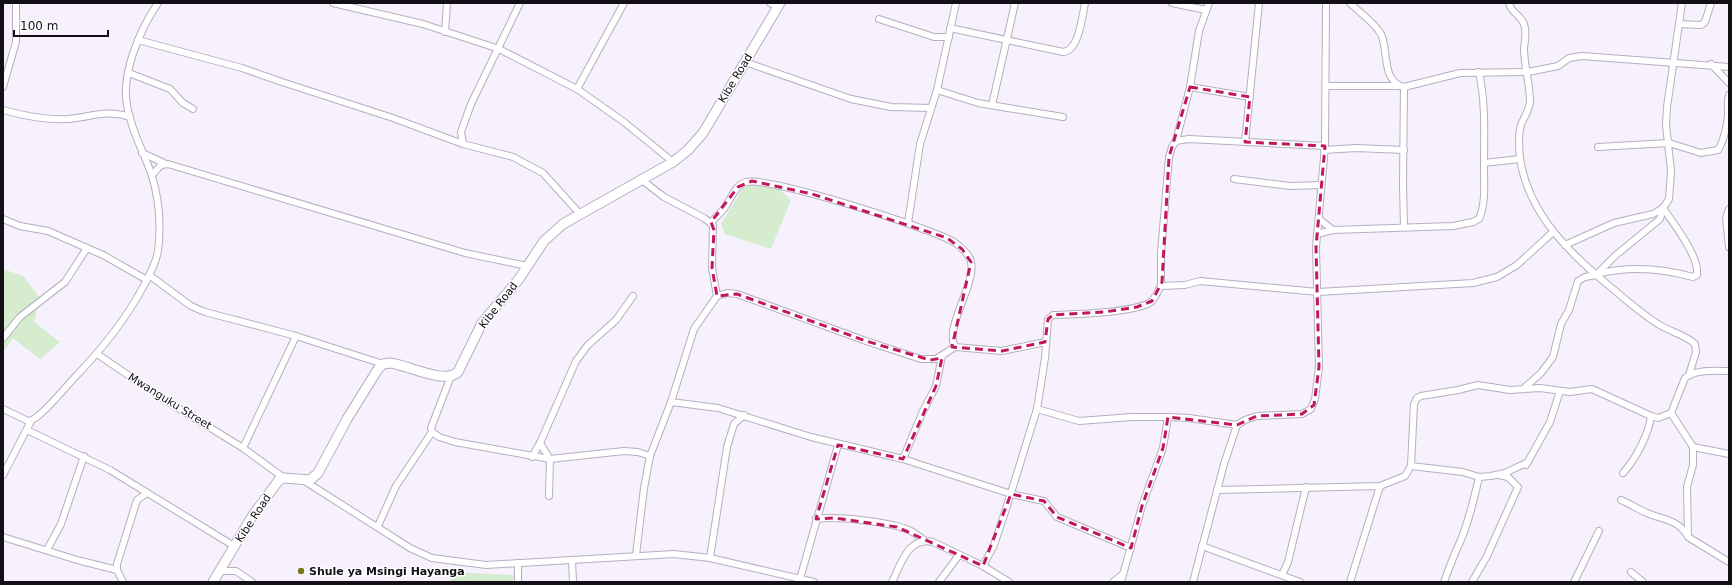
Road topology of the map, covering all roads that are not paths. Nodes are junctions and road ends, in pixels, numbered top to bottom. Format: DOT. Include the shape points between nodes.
graph roads {
  1 [pos="16,3"];
  2 [pos="158,3"];
  3 [pos="333,3"];
  4 [pos="447,3"];
  5 [pos="520,3"];
  6 [pos="624,3"];
  7 [pos="956,3"];
  8 [pos="1015,3"];
  9 [pos="1085,3"];
  10 [pos="1172,3"];
  11 [pos="1209,3"];
  12 [pos="1259,3"];
  13 [pos="1326,3"];
  14 [pos="1350,3"];
  15 [pos="1509,3"];
  16 [pos="1682,3"];
  17 [pos="1711,3"];
  18 [pos="776,4"];
  19 [pos="1206,10"];
  20 [pos="879,19"];
  21 [pos="1680,24"];
  22 [pos="950,28"];
  23 [pos="445,32"];
  24 [pos="934,37"];
  25 [pos="949,37"];
  26 [pos="1007,39"];
  27 [pos="138,40"];
  28 [pos="947,44"];
  29 [pos="499,49"];
  30 [pos="745,62"];
  31 [pos="1673,62"];
  32 [pos="1711,64"];
  33 [pos="1729,67"];
  34 [pos="1479,72"];
  35 [pos="1528,72"];
  36 [pos="129,73"];
  37 [pos="1729,83"];
  38 [pos="1326,86"];
  39 [pos="1401,86"];
  40 [pos="3,87"];
  41 [pos="1190,87"];
  42 [pos="577,89"];
  43 [pos="937,90"];
  44 [pos="1729,95"];
  45 [pos="1250,97"];
  46 [pos="992,105"];
  47 [pos="931,108"];
  48 [pos="194,109"];
  49 [pos="3,110"];
  50 [pos="130,117"];
  51 [pos="1063,118"];
  52 [pos="461,132"];
  53 [pos="450,139"];
  54 [pos="1176,141"];
  55 [pos="1245,142"];
  56 [pos="1669,143"];
  57 [pos="463,144"];
  58 [pos="1598,147"];
  59 [pos="1325,148"];
  60 [pos="1404,150"];
  61 [pos="142,153"];
  62 [pos="1520,159"];
  63 [pos="673,162"];
  64 [pos="164,163"];
  65 [pos="1484,163"];
  66 [pos="152,175"];
  67 [pos="1234,179"];
  68 [pos="642,180"];
  69 [pos="1321,185"];
  70 [pos="1663,208"];
  71 [pos="1729,209"];
  72 [pos="580,214"];
  73 [pos="3,219"];
  74 [pos="1319,219"];
  75 [pos="710,222"];
  76 [pos="908,223"];
  77 [pos="1404,227"];
  78 [pos="1333,230"];
  79 [pos="1553,232"];
  80 [pos="1318,234"];
  81 [pos="1565,245"];
  82 [pos="1729,247"];
  83 [pos="87,248"];
  84 [pos="527,266"];
  85 [pos="1596,275"];
  86 [pos="148,277"];
  87 [pos="1161,286"];
  88 [pos="1318,292"];
  89 [pos="634,296"];
  90 [pos="717,296"];
  91 [pos="296,336"];
  92 [pos="3,338"];
  93 [pos="1045,342"];
  94 [pos="955,347"];
  95 [pos="97,354"];
  96 [pos="942,356"];
  97 [pos="383,364"];
  98 [pos="1729,371"];
  99 [pos="1689,374"];
  100 [pos="451,376"];
  101 [pos="1524,388"];
  102 [pos="1560,391"];
  103 [pos="671,402"];
  104 [pos="3,409"];
  105 [pos="1037,409"];
  106 [pos="1671,413"];
  107 [pos="744,416"];
  108 [pos="1651,416"];
  109 [pos="1168,417"];
  110 [pos="31,421"];
  111 [pos="1238,425"];
  112 [pos="28,430"];
  113 [pos="432,432"];
  114 [pos="540,443"];
  115 [pos="838,445"];
  116 [pos="653,446"];
  117 [pos="1692,447"];
  118 [pos="243,448"];
  119 [pos="638,452"];
  120 [pos="1729,454"];
  121 [pos="84,456"];
  122 [pos="650,456"];
  123 [pos="532,457"];
  124 [pos="550,459"];
  125 [pos="903,459"];
  126 [pos="1411,466"];
  127 [pos="1623,473"];
  128 [pos="3,475"];
  129 [pos="1498,475"];
  130 [pos="1479,477"];
  131 [pos="284,478"];
  132 [pos="302,480"];
  133 [pos="1380,486"];
  134 [pos="1306,487"];
  135 [pos="1217,490"];
  136 [pos="147,493"];
  137 [pos="1011,494"];
  138 [pos="549,496"];
  139 [pos="1621,500"];
  140 [pos="816,519"];
  141 [pos="378,526"];
  142 [pos="1599,531"];
  143 [pos="3,537"];
  144 [pos="1688,537"];
  145 [pos="924,540"];
  146 [pos="234,546"];
  147 [pos="1202,546"];
  148 [pos="1131,548"];
  149 [pos="48,550"];
  150 [pos="636,555"];
  151 [pos="959,555"];
  152 [pos="710,558"];
  153 [pos="572,561"];
  154 [pos="1729,562"];
  155 [pos="518,563"];
  156 [pos="983,566"];
  157 [pos="117,570"];
  158 [pos="219,571"];
  159 [pos="1631,572"];
  160 [pos="1123,574"];
  161 [pos="1282,575"];
  162 [pos="800,579"];
  163 [pos="123,582"];
  164 [pos="213,582"];
  165 [pos="252,582"];
  166 [pos="518,582"];
  167 [pos="573,582"];
  168 [pos="814,582"];
  169 [pos="892,582"];
  170 [pos="940,582"];
  171 [pos="1009,582"];
  172 [pos="1113,582"];
  173 [pos="1121,582"];
  174 [pos="1193,582"];
  175 [pos="1300,582"];
  176 [pos="1350,582"];
  177 [pos="1444,582"];
  178 [pos="1472,582"];
  179 [pos="1574,582"];
  180 [pos="1644,582"];
  1 -- 40 [label="street" via="16,42"];
  2 -- 27 [label="street"];
  3 -- 23 [label="street" via="423,24"];
  4 -- 23 [label="street"];
  5 -- 29 [label="street"];
  6 -- 42 [label="street"];
  7 -- 22 [label="street"];
  8 -- 26 [label="street"];
  9 -- 26 [label="street" via="1076,41 1069,51 1063,52"];
  10 -- 19 [label="street"];
  11 -- 19 [label="street"];
  12 -- 45 [label="street"];
  13 -- 38 [label="street"];
  14 -- 39 [label="street" via="1379,32 1383,39 1391,78"];
  15 -- 35 [label="street" via="1526,29 1525,62"];
  16 -- 21 [label="street"];
  17 -- 21 [label="street" via="1705,22 1701,25"];
  18 -- 30 [label="street, Kibe Road"];
  19 -- 41 [label="street" via="1196,41"];
  20 -- 24 [label="street"];
  21 -- 31 [label="street"];
  22 -- 25 [label="street"];
  22 -- 26 [label="street"];
  23 -- 29 [label="street"];
  24 -- 25 [label="street"];
  24 -- 28 [label="street"];
  25 -- 28 [label="street"];
  26 -- 46 [label="street"];
  27 -- 36 [label="street"];
  27 -- 53 [label="street" via="242,68"];
  28 -- 43 [label="street"];
  29 -- 42 [label="street"];
  29 -- 52 [label="street" via="470,104"];
  30 -- 47 [label="street" via="851,99 891,107"];
  30 -- 63 [label="street, Kibe Road" via="703,133"];
  31 -- 32 [label="street"];
  31 -- 35 [label="street" via="1582,56 1569,58 1558,66"];
  31 -- 56 [label="street" via="1666,125"];
  32 -- 33 [label="street"];
  32 -- 37 [label="street"];
  34 -- 35 [label="street"];
  34 -- 39 [label="street" via="1460,73"];
  34 -- 65 [label="street" via="1484,103"];
  35 -- 62 [label="street" via="1529,106 1520,131"];
  36 -- 48 [label="street" via="170,89 183,103"];
  36 -- 50 [label="street" via="126,104"];
  38 -- 39 [label="street"];
  38 -- 59 [label="street"];
  39 -- 60 [label="street"];
  41 -- 45 [label="street"];
  41 -- 54 [label="street"];
  42 -- 63 [label="street" via="624,122"];
  43 -- 46 [label="street"];
  43 -- 47 [label="street"];
  44 -- 56 [label="street" via="1727,122 1718,150 1700,152"];
  45 -- 55 [label="street"];
  46 -- 51 [label="street"];
  47 -- 76 [label="street" via="916,163"];
  49 -- 50 [label="street" via="49,119 116,112"];
  50 -- 61 [label="street"];
  52 -- 53 [label="street"];
  52 -- 57 [label="street"];
  53 -- 57 [label="street"];
  54 -- 55 [label="street" via="1189,138"];
  54 -- 87 [label="street" via="1169,157 1161,253"];
  55 -- 59 [label="street"];
  56 -- 58 [label="street"];
  56 -- 70 [label="street" via="1670,192"];
  57 -- 72 [label="street" via="514,157 533,166 552,182"];
  59 -- 60 [label="street"];
  59 -- 69 [label="street"];
  60 -- 77 [label="street"];
  61 -- 64 [label="street"];
  61 -- 66 [label="street"];
  62 -- 65 [label="street"];
  62 -- 79 [label="street" via="1532,196"];
  63 -- 68 [label="street, Kibe Road"];
  64 -- 66 [label="street"];
  64 -- 84 [label="street" via="465,253"];
  65 -- 77 [label="street" via="1484,202 1479,219 1465,225"];
  66 -- 86 [label="street" via="156,194 158,251"];
  67 -- 69 [label="street" via="1290,186"];
  68 -- 72 [label="street, Kibe Road"];
  68 -- 75 [label="street" via="664,197"];
  69 -- 74 [label="street"];
  70 -- 81 [label="street" via="1644,217 1614,223"];
  70 -- 85 [label="street" via="1660,219"];
  70 -- 85 [label="street" via="1696,264 1697,275 1693,277 1635,268 1616,269"];
  71 -- 82 [label="street" via="1726,222"];
  72 -- 84 [label="street, Kibe Road" via="553,232"];
  73 -- 83 [label="street" via="20,226 48,232"];
  74 -- 78 [label="street"];
  74 -- 80 [label="street"];
  75 -- 76 [label="street" via="726,206 738,187 744,182 752,181 785,186"];
  75 -- 90 [label="street" via="714,230 712,268"];
  76 -- 94 [label="street" via="955,243 972,262 952,342"];
  77 -- 78 [label="street"];
  78 -- 80 [label="street"];
  79 -- 81 [label="street"];
  79 -- 88 [label="street" via="1517,265 1497,277 1473,283"];
  80 -- 88 [label="street"];
  81 -- 85 [label="street"];
  83 -- 86 [label="street"];
  83 -- 92 [label="street" via="65,282 20,317"];
  84 -- 100 [label="street, Kibe Road" via="520,279 482,323 458,372"];
  85 -- 99 [label="street" via="1659,325 1687,336 1695,344 1696,352"];
  85 -- 101 [label="street" via="1578,281 1569,310 1561,324 1553,357 1541,373"];
  86 -- 91 [label="street" via="191,306 205,312"];
  86 -- 95 [label="street" via="130,310"];
  87 -- 88 [label="street" via="1211,281"];
  87 -- 93 [label="street" via="1152,301 1137,307 1053,315 1048,319"];
  88 -- 111 [label="street" via="1319,367 1314,404 1302,414 1257,416"];
  89 -- 114 [label="street" via="616,320 588,345 576,361"];
  90 -- 96 [label="street" via="737,294 921,359 930,360"];
  90 -- 103 [label="street" via="694,329"];
  91 -- 97 [label="street"];
  91 -- 118 [label="street"];
  93 -- 94 [label="street" via="1002,351"];
  93 -- 105 [label="street"];
  94 -- 96 [label="street"];
  95 -- 110 [label="street"];
  95 -- 118 [label="street, Mwanguku Street"];
  96 -- 125 [label="street" via="936,386"];
  97 -- 100 [label="street" via="397,364 441,376"];
  97 -- 132 [label="street" via="372,378 318,473 310,480"];
  98 -- 99 [label="street"];
  99 -- 106 [label="street"];
  100 -- 113 [label="street" via="432,423"];
  101 -- 102 [label="street"];
  101 -- 126 [label="street" via="1510,390 1478,385 1417,398 1414,404"];
  102 -- 108 [label="street" via="1596,391"];
  102 -- 129 [label="street" via="1550,422 1526,464"];
  103 -- 107 [label="street" via="708,406"];
  103 -- 116 [label="street"];
  104 -- 110 [label="street" via="21,419"];
  105 -- 109 [label="street" via="1079,421"];
  105 -- 137 [label="street"];
  106 -- 108 [label="street" via="1658,418"];
  106 -- 117 [label="street"];
  107 -- 115 [label="street"];
  107 -- 152 [label="street" via="734,424 727,447"];
  108 -- 127 [label="street" via="1650,425 1634,459"];
  109 -- 111 [label="street"];
  109 -- 148 [label="street" via="1163,448 1142,506"];
  110 -- 112 [label="street"];
  111 -- 135 [label="street"];
  112 -- 121 [label="street"];
  112 -- 128 [label="street"];
  113 -- 123 [label="street" via="455,442"];
  113 -- 141 [label="street" via="396,486"];
  114 -- 123 [label="street"];
  114 -- 124 [label="street"];
  115 -- 125 [label="street"];
  115 -- 140 [label="street"];
  116 -- 119 [label="street"];
  116 -- 122 [label="street"];
  117 -- 120 [label="street"];
  117 -- 144 [label="street" via="1693,465 1687,488"];
  118 -- 131 [label="street, Mwanguku Street"];
  119 -- 122 [label="street"];
  119 -- 124 [label="street" via="616,451"];
  121 -- 136 [label="street"];
  121 -- 149 [label="street" via="61,524"];
  122 -- 150 [label="street"];
  123 -- 124 [label="street"];
  124 -- 138 [label="street"];
  125 -- 137 [label="street"];
  126 -- 130 [label="street" via="1456,471"];
  126 -- 133 [label="street" via="1404,476"];
  129 -- 130 [label="street"];
  129 -- 178 [label="street" via="1508,477 1518,487 1487,556"];
  130 -- 177 [label="street" via="1471,511"];
  131 -- 132 [label="street"];
  131 -- 146 [label="street, Kibe Road" via="278,480"];
  132 -- 141 [label="street"];
  133 -- 134 [label="street"];
  133 -- 176 [label="street"];
  134 -- 135 [label="street"];
  134 -- 161 [label="street" via="1288,562"];
  135 -- 147 [label="street"];
  136 -- 146 [label="street"];
  136 -- 157 [label="street" via="139,497 135,504 131,523 118,556"];
  137 -- 148 [label="street" via="1044,501 1057,517"];
  137 -- 156 [label="street" via="994,545"];
  139 -- 144 [label="street" via="1648,514 1673,521 1682,527"];
  140 -- 145 [label="street" via="835,518 898,527"];
  140 -- 162 [label="street"];
  141 -- 155 [label="street" via="410,548 432,558 486,565"];
  142 -- 179 [label="street"];
  143 -- 149 [label="street"];
  144 -- 154 [label="street"];
  145 -- 151 [label="street"];
  145 -- 169 [label="street" via="916,542 909,549"];
  146 -- 158 [label="street, Kibe Road"];
  147 -- 161 [label="street"];
  147 -- 174 [label="street"];
  148 -- 160 [label="street"];
  149 -- 157 [label="street"];
  150 -- 152 [label="street" via="674,554"];
  150 -- 153 [label="street"];
  151 -- 156 [label="street"];
  151 -- 170 [label="street"];
  152 -- 162 [label="street"];
  153 -- 155 [label="street"];
  153 -- 167 [label="street"];
  155 -- 166 [label="street"];
  156 -- 171 [label="street"];
  157 -- 163 [label="street"];
  158 -- 164 [label="street, Kibe Road"];
  158 -- 165 [label="street" via="236,571"];
  159 -- 180 [label="street"];
  160 -- 172 [label="street"];
  160 -- 173 [label="street"];
  161 -- 175 [label="street"];
  162 -- 168 [label="street"];
}
